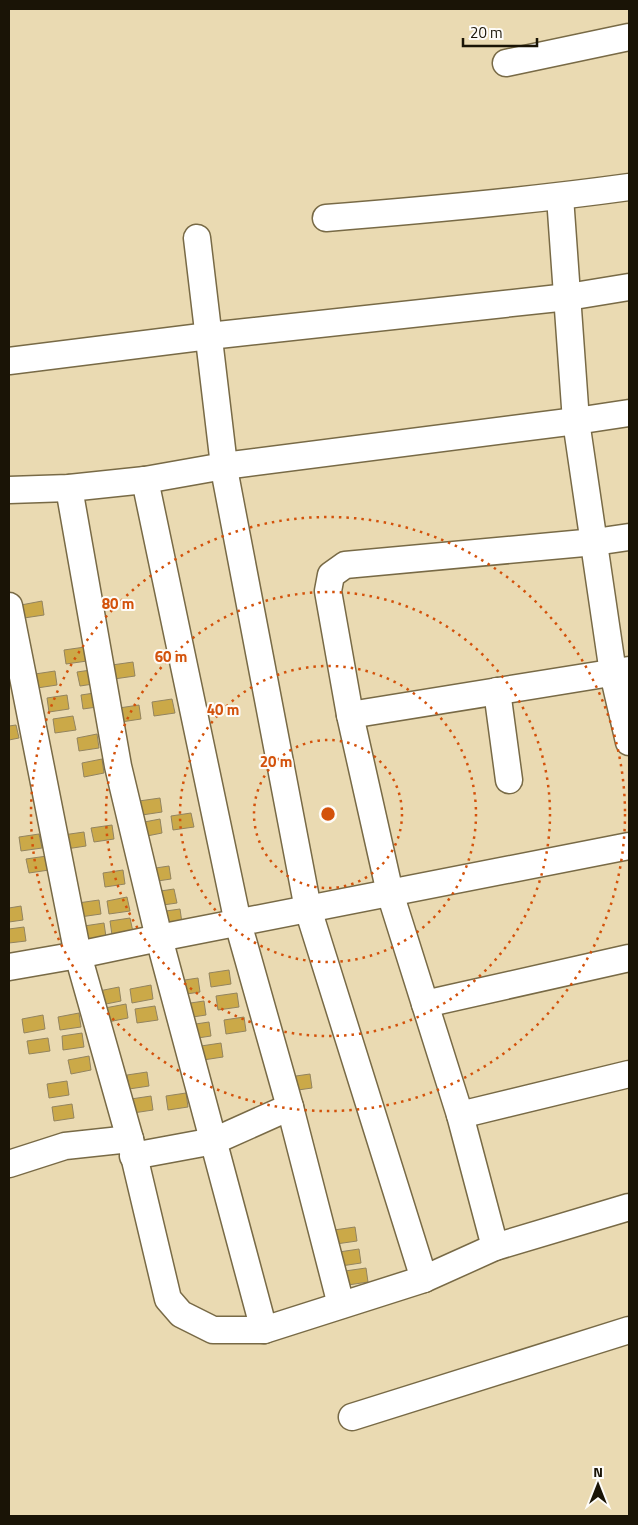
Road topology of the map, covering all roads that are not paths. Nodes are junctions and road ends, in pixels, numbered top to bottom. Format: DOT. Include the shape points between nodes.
graph roads {
  1 [pos="629,37"];
  2 [pos="506,63"];
  3 [pos="629,187"];
  4 [pos="560,197"];
  5 [pos="326,218"];
  6 [pos="197,238"];
  7 [pos="629,287"];
  8 [pos="568,297"];
  9 [pos="208,336"];
  10 [pos="9,361"];
  11 [pos="629,413"];
  12 [pos="576,421"];
  13 [pos="224,466"];
  14 [pos="146,480"];
  15 [pos="69,488"];
  16 [pos="9,490"];
  17 [pos="629,537"];
  18 [pos="595,542"];
  19 [pos="9,606"];
  20 [pos="621,672"];
  21 [pos="497,691"];
  22 [pos="350,715"];
  23 [pos="629,742"];
  24 [pos="509,780"];
  25 [pos="629,846"];
  26 [pos="390,893"];
  27 [pos="308,909"];
  28 [pos="238,923"];
  29 [pos="159,938"];
  30 [pos="78,956"];
  31 [pos="629,958"];
  32 [pos="9,967"];
  33 [pos="425,1004"];
  34 [pos="629,1074"];
  35 [pos="290,1107"];
  36 [pos="460,1116"];
  37 [pos="214,1141"];
  38 [pos="131,1148"];
  39 [pos="9,1164"];
  40 [pos="629,1207"];
  41 [pos="495,1247"];
  42 [pos="424,1279"];
  43 [pos="341,1305"];
  44 [pos="264,1330"];
  45 [pos="629,1330"];
  46 [pos="352,1416"];
  1 -- 2 [label="street"];
  3 -- 4 [label="street"];
  4 -- 5 [label="street"];
  4 -- 8 [label="street"];
  6 -- 9 [label="street"];
  7 -- 8 [label="street"];
  8 -- 9 [label="street"];
  8 -- 12 [label="street"];
  9 -- 10 [label="street"];
  9 -- 13 [label="street"];
  11 -- 12 [label="street"];
  12 -- 13 [label="street"];
  12 -- 18 [label="street"];
  13 -- 14 [label="street"];
  13 -- 27 [label="street"];
  14 -- 15 [label="street"];
  14 -- 28 [label="street"];
  15 -- 16 [label="street"];
  15 -- 29 [label="street" via="118,766"];
  17 -- 18 [label="street"];
  18 -- 20 [label="street"];
  18 -- 22 [label="street" via="345,565 331,575 328,591"];
  19 -- 30 [label="street"];
  20 -- 21 [label="street"];
  20 -- 23 [label="street"];
  21 -- 22 [label="street"];
  21 -- 24 [label="street"];
  22 -- 26 [label="street"];
  25 -- 26 [label="street"];
  26 -- 27 [label="street"];
  26 -- 33 [label="street"];
  27 -- 28 [label="street"];
  27 -- 42 [label="street"];
  28 -- 29 [label="street"];
  28 -- 35 [label="street"];
  29 -- 30 [label="street"];
  29 -- 37 [label="street"];
  30 -- 32 [label="street"];
  30 -- 38 [label="street"];
  31 -- 33 [label="street"];
  33 -- 36 [label="street"];
  34 -- 36 [label="street"];
  35 -- 37 [label="street"];
  35 -- 43 [label="street"];
  36 -- 41 [label="street"];
  37 -- 38 [label="street"];
  37 -- 44 [label="street"];
  38 -- 39 [label="street" via="66,1146"];
  38 -- 44 [label="street" via="168,1299 181,1314 213,1330"];
  40 -- 41 [label="street"];
  41 -- 42 [label="street"];
  42 -- 43 [label="street"];
  43 -- 44 [label="street"];
  45 -- 46 [label="street"];
}
